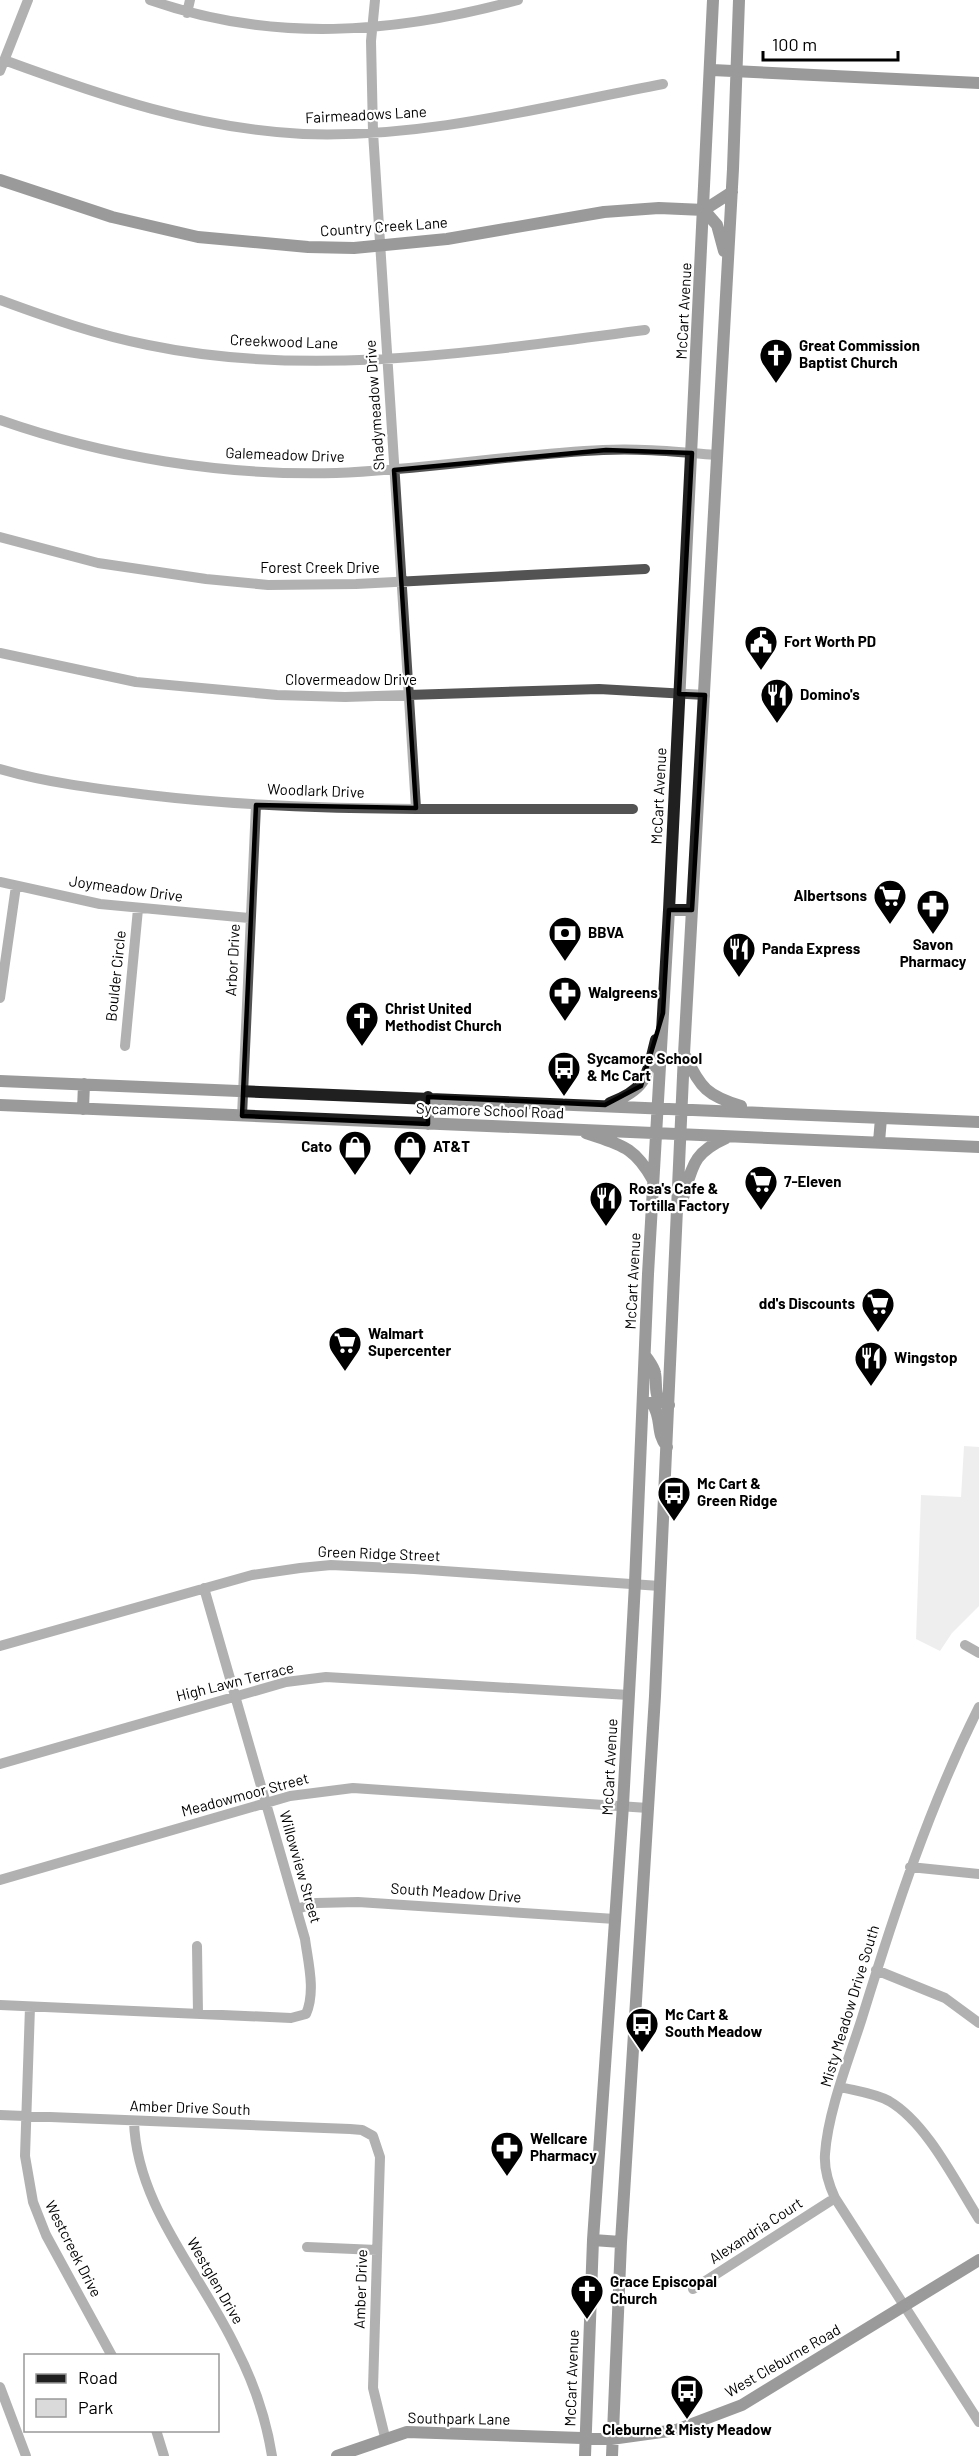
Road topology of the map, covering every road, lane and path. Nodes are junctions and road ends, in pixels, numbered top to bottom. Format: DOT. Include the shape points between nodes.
graph roads {
  1 [pos="28,0"];
  2 [pos="150,0"];
  3 [pos="190,0"];
  4 [pos="375,0"];
  5 [pos="518,0"];
  6 [pos="713,0"];
  7 [pos="739,0"];
  8 [pos="187,13"];
  9 [pos="372,27"];
  10 [pos="4,60"];
  11 [pos="712,70"];
  12 [pos="0,71"];
  13 [pos="738,72"];
  14 [pos="979,83"];
  15 [pos="663,84"];
  16 [pos="373,132"];
  17 [pos="0,180"];
  18 [pos="732,192"];
  19 [pos="704,210"];
  20 [pos="380,246"];
  21 [pos="727,271"];
  22 [pos="0,300"];
  23 [pos="645,330"];
  24 [pos="386,358"];
  25 [pos="0,420"];
  26 [pos="692,453"];
  27 [pos="717,455"];
  28 [pos="394,470"];
  29 [pos="0,537"];
  30 [pos="645,569"];
  31 [pos="401,582"];
  32 [pos="0,653"];
  33 [pos="679,694"];
  34 [pos="408,695"];
  35 [pos="705,695"];
  36 [pos="0,769"];
  37 [pos="256,805"];
  38 [pos="416,808"];
  39 [pos="633,809"];
  40 [pos="0,882"];
  41 [pos="16,886"];
  42 [pos="138,909"];
  43 [pos="669,910"];
  44 [pos="693,910"];
  45 [pos="249,918"];
  46 [pos="0,998"];
  47 [pos="663,1013"];
  48 [pos="125,1046"];
  49 [pos="684,1054"];
  50 [pos="0,1081"];
  51 [pos="84,1084"];
  52 [pos="243,1090"];
  53 [pos="428,1097"];
  54 [pos="605,1105"];
  55 [pos="0,1106"];
  56 [pos="658,1107"];
  57 [pos="682,1108"];
  58 [pos="83,1109"];
  59 [pos="762,1112"];
  60 [pos="242,1116"];
  61 [pos="881,1118"];
  62 [pos="979,1122"];
  63 [pos="428,1124"];
  64 [pos="574,1128"];
  65 [pos="656,1132"];
  66 [pos="681,1134"];
  67 [pos="727,1137"];
  68 [pos="879,1142"];
  69 [pos="979,1147"];
  70 [pos="653,1180"];
  71 [pos="678,1216"];
  72 [pos="645,1355"];
  73 [pos="643,1402"];
  74 [pos="669,1405"];
  75 [pos="667,1447"];
  76 [pos="635,1583"];
  77 [pos="660,1586"];
  78 [pos="204,1588"];
  79 [pos="0,1646"];
  80 [pos="965,1646"];
  81 [pos="979,1653"];
  82 [pos="629,1695"];
  83 [pos="235,1696"];
  84 [pos="979,1707"];
  85 [pos="974,1727"];
  86 [pos="0,1764"];
  87 [pos="266,1804"];
  88 [pos="623,1805"];
  89 [pos="648,1808"];
  90 [pos="910,1867"];
  91 [pos="979,1874"];
  92 [pos="0,1880"];
  93 [pos="297,1909"];
  94 [pos="615,1918"];
  95 [pos="196,1946"];
  96 [pos="876,1970"];
  97 [pos="0,2005"];
  98 [pos="30,2007"];
  99 [pos="198,2014"];
  100 [pos="979,2022"];
  101 [pos="840,2087"];
  102 [pos="0,2115"];
  103 [pos="26,2116"];
  104 [pos="134,2121"];
  105 [pos="376,2140"];
  106 [pos="835,2198"];
  107 [pos="979,2219"];
  108 [pos="593,2240"];
  109 [pos="621,2242"];
  110 [pos="307,2247"];
  111 [pos="377,2250"];
  112 [pos="979,2260"];
  113 [pos="693,2289"];
  114 [pos="905,2307"];
  115 [pos="111,2354"];
  116 [pos="0,2387"];
  117 [pos="979,2422"];
  118 [pos="157,2432"];
  119 [pos="384,2437"];
  120 [pos="585,2438"];
  121 [pos="611,2439"];
  122 [pos="26,2456"];
  123 [pos="164,2456"];
  124 [pos="272,2456"];
  125 [pos="337,2456"];
  126 [pos="585,2456"];
  127 [pos="612,2456"];
  1 -- 10 [label="street"];
  2 -- 8 [label="street"];
  3 -- 8 [label="street"];
  4 -- 9 [label="street, Shadymeadow Drive"];
  5 -- 9 [label="street" via="458,16"];
  6 -- 11 [label="main road, McCart Avenue"];
  7 -- 13 [label="main road"];
  8 -- 9 [label="street" via="290,29"];
  9 -- 16 [label="street, Shadymeadow Drive"];
  10 -- 12 [label="street"];
  10 -- 16 [label="street, Fairmeadows Lane" via="111,98 194,120 304,134"];
  11 -- 13 [label="main road"];
  11 -- 19 [label="main road, McCart Avenue"];
  13 -- 14 [label="main road"];
  13 -- 18 [label="main road"];
  15 -- 16 [label="street, Fairmeadows Lane" via="443,125"];
  16 -- 20 [label="street, Shadymeadow Drive"];
  17 -- 20 [label="main road, Country Creek Lane" via="112,217 198,237 308,247"];
  18 -- 19 [label="main road"];
  18 -- 21 [label="main road"];
  19 -- 20 [label="main road, Country Creek Lane" via="604,212 447,239"];
  19 -- 21 [label="main road" via="717,225"];
  19 -- 26 [label="main road, McCart Avenue"];
  20 -- 24 [label="street, Shadymeadow Drive"];
  21 -- 27 [label="main road"];
  22 -- 24 [label="street, Creekwood Lane" via="72,326 177,350 251,358"];
  23 -- 24 [label="street, Creekwood Lane" via="478,352"];
  24 -- 28 [label="street, Shadymeadow Drive"];
  25 -- 28 [label="street, Galemeadow Drive" via="116,453 194,464 333,473"];
  26 -- 27 [label="street, Galemeadow Drive"];
  26 -- 28 [label="street, Galemeadow Drive" via="595,450"];
  26 -- 33 [label="main road, McCart Avenue"];
  27 -- 35 [label="main road"];
  28 -- 31 [label="street, Shadymeadow Drive"];
  29 -- 31 [label="street, Forest Creek Drive" via="82,559 206,579 268,585"];
  30 -- 31 [label="street, Forest Creek Drive"];
  31 -- 34 [label="street, Shadymeadow Drive"];
  32 -- 34 [label="street, Clovermeadow Drive" via="94,675 170,686 300,696"];
  33 -- 34 [label="street, Clovermeadow Drive" via="599,689"];
  33 -- 35 [label="street, Clovermeadow Drive"];
  33 -- 43 [label="main road, McCart Avenue"];
  34 -- 38 [label="street, Shadymeadow Drive"];
  35 -- 44 [label="main road"];
  36 -- 37 [label="street, Woodlark Drive" via="95,788"];
  37 -- 38 [label="street, Woodlark Drive"];
  37 -- 45 [label="street, Arbor Drive"];
  38 -- 39 [label="street, Woodlark Drive"];
  40 -- 41 [label="street, Joymeadow Drive"];
  41 -- 42 [label="street, Joymeadow Drive"];
  41 -- 46 [label="street"];
  42 -- 45 [label="street, Joymeadow Drive"];
  42 -- 48 [label="street, Boulder Circle"];
  43 -- 44 [label="main road"];
  43 -- 47 [label="main road, McCart Avenue"];
  44 -- 49 [label="main road"];
  45 -- 52 [label="street, Arbor Drive"];
  47 -- 54 [label="main road" via="645,1080 626,1097"];
  47 -- 56 [label="main road, McCart Avenue"];
  49 -- 57 [label="main road"];
  49 -- 59 [label="main road" via="696,1080 717,1099"];
  50 -- 51 [label="main road, Sycamore School Road"];
  51 -- 52 [label="main road, Sycamore School Road"];
  51 -- 58 [label="main road"];
  52 -- 53 [label="main road, Sycamore School Road"];
  52 -- 60 [label="street, Arbor Drive"];
  53 -- 54 [label="main road, Sycamore School Road"];
  53 -- 63 [label="main road"];
  54 -- 56 [label="main road, Sycamore School Road"];
  55 -- 58 [label="main road, Sycamore School Road"];
  56 -- 57 [label="main road, Sycamore School Road"];
  56 -- 65 [label="main road, McCart Avenue"];
  57 -- 59 [label="main road, Sycamore School Road"];
  57 -- 66 [label="main road"];
  58 -- 60 [label="main road, Sycamore School Road"];
  59 -- 61 [label="main road, Sycamore School Road"];
  60 -- 63 [label="main road, Sycamore School Road"];
  61 -- 62 [label="main road, Sycamore School Road"];
  61 -- 68 [label="main road"];
  63 -- 64 [label="main road, Sycamore School Road"];
  64 -- 65 [label="main road, Sycamore School Road"];
  64 -- 70 [label="main road" via="624,1145 642,1160"];
  65 -- 66 [label="main road, Sycamore School Road"];
  65 -- 70 [label="main road, McCart Avenue"];
  66 -- 67 [label="main road, Sycamore School Road"];
  66 -- 71 [label="main road"];
  67 -- 68 [label="main road, Sycamore School Road"];
  67 -- 71 [label="main road" via="707,1147 694,1160"];
  68 -- 69 [label="main road, Sycamore School Road"];
  70 -- 72 [label="main road, McCart Avenue"];
  71 -- 74 [label="main road"];
  72 -- 73 [label="main road, McCart Avenue"];
  72 -- 74 [label="main road" via="655,1371 657,1396"];
  73 -- 75 [label="main road" via="652,1403 656,1409 658,1436"];
  73 -- 76 [label="main road, McCart Avenue"];
  74 -- 75 [label="main road"];
  75 -- 77 [label="main road"];
  76 -- 77 [label="street, Green Ridge Street"];
  76 -- 78 [label="street, Green Ridge Street" via="331,1565 278,1570"];
  76 -- 82 [label="main road, McCart Avenue"];
  77 -- 89 [label="main road"];
  78 -- 79 [label="street, Green Ridge Street"];
  78 -- 83 [label="street, Willowview Street"];
  80 -- 81 [label="street"];
  82 -- 83 [label="street, High Lawn Terrace" via="338,1677 286,1682"];
  82 -- 88 [label="main road, McCart Avenue"];
  83 -- 86 [label="street, High Lawn Terrace"];
  83 -- 87 [label="street, Willowview Street"];
  84 -- 85 [label="street, Misty Meadow Drive South"];
  85 -- 90 [label="street, Misty Meadow Drive South" via="939,1791"];
  87 -- 88 [label="street, Meadowmoor Street" via="290,1796 353,1788"];
  87 -- 92 [label="street, Meadowmoor Street"];
  87 -- 93 [label="street, Willowview Street"];
  88 -- 89 [label="street, Meadowmoor Street"];
  88 -- 94 [label="main road, McCart Avenue"];
  89 -- 109 [label="main road"];
  90 -- 91 [label="street"];
  90 -- 96 [label="street, Misty Meadow Drive South"];
  93 -- 94 [label="street, South Meadow Drive" via="316,1903 358,1902"];
  93 -- 99 [label="street, Willowview Street" via="310,1975 308,2009 302,2016"];
  94 -- 108 [label="main road, McCart Avenue"];
  95 -- 99 [label="street"];
  96 -- 100 [label="street" via="945,1998"];
  96 -- 101 [label="street, Misty Meadow Drive South"];
  97 -- 98 [label="street"];
  98 -- 99 [label="street"];
  98 -- 103 [label="street, Westcreek Drive"];
  101 -- 106 [label="street, Misty Meadow Drive South" via="825,2152"];
  101 -- 107 [label="street" via="871,2094 898,2107 923,2132"];
  102 -- 103 [label="street, Amber Drive South"];
  103 -- 104 [label="street, Amber Drive South"];
  103 -- 115 [label="street, Westcreek Drive" via="25,2156 33,2202 46,2235"];
  104 -- 105 [label="street, Amber Drive South" via="350,2129 362,2130"];
  104 -- 124 [label="street, Westglen Drive" via="134,2139 144,2179 236,2346 263,2411"];
  105 -- 111 [label="street, Amber Drive" via="380,2157"];
  106 -- 113 [label="street, Alexandria Court"];
  106 -- 114 [label="street, Misty Meadow Drive South"];
  108 -- 109 [label="main road"];
  108 -- 120 [label="main road, McCart Avenue"];
  109 -- 121 [label="main road"];
  110 -- 111 [label="street"];
  111 -- 119 [label="street, Amber Drive" via="373,2388"];
  112 -- 114 [label="main road, West Cleburne Road"];
  114 -- 117 [label="street, Misty Meadow Drive South"];
  114 -- 121 [label="main road, West Cleburne Road" via="742,2405 676,2430"];
  116 -- 122 [label="street"];
  118 -- 123 [label="street"];
  119 -- 120 [label="main road, Southpark Lane" via="407,2432 445,2432"];
  119 -- 125 [label="main road, Southpark Lane"];
  120 -- 121 [label="main road, West Cleburne Road"];
  120 -- 126 [label="main road, McCart Avenue"];
  121 -- 127 [label="main road"];
}
